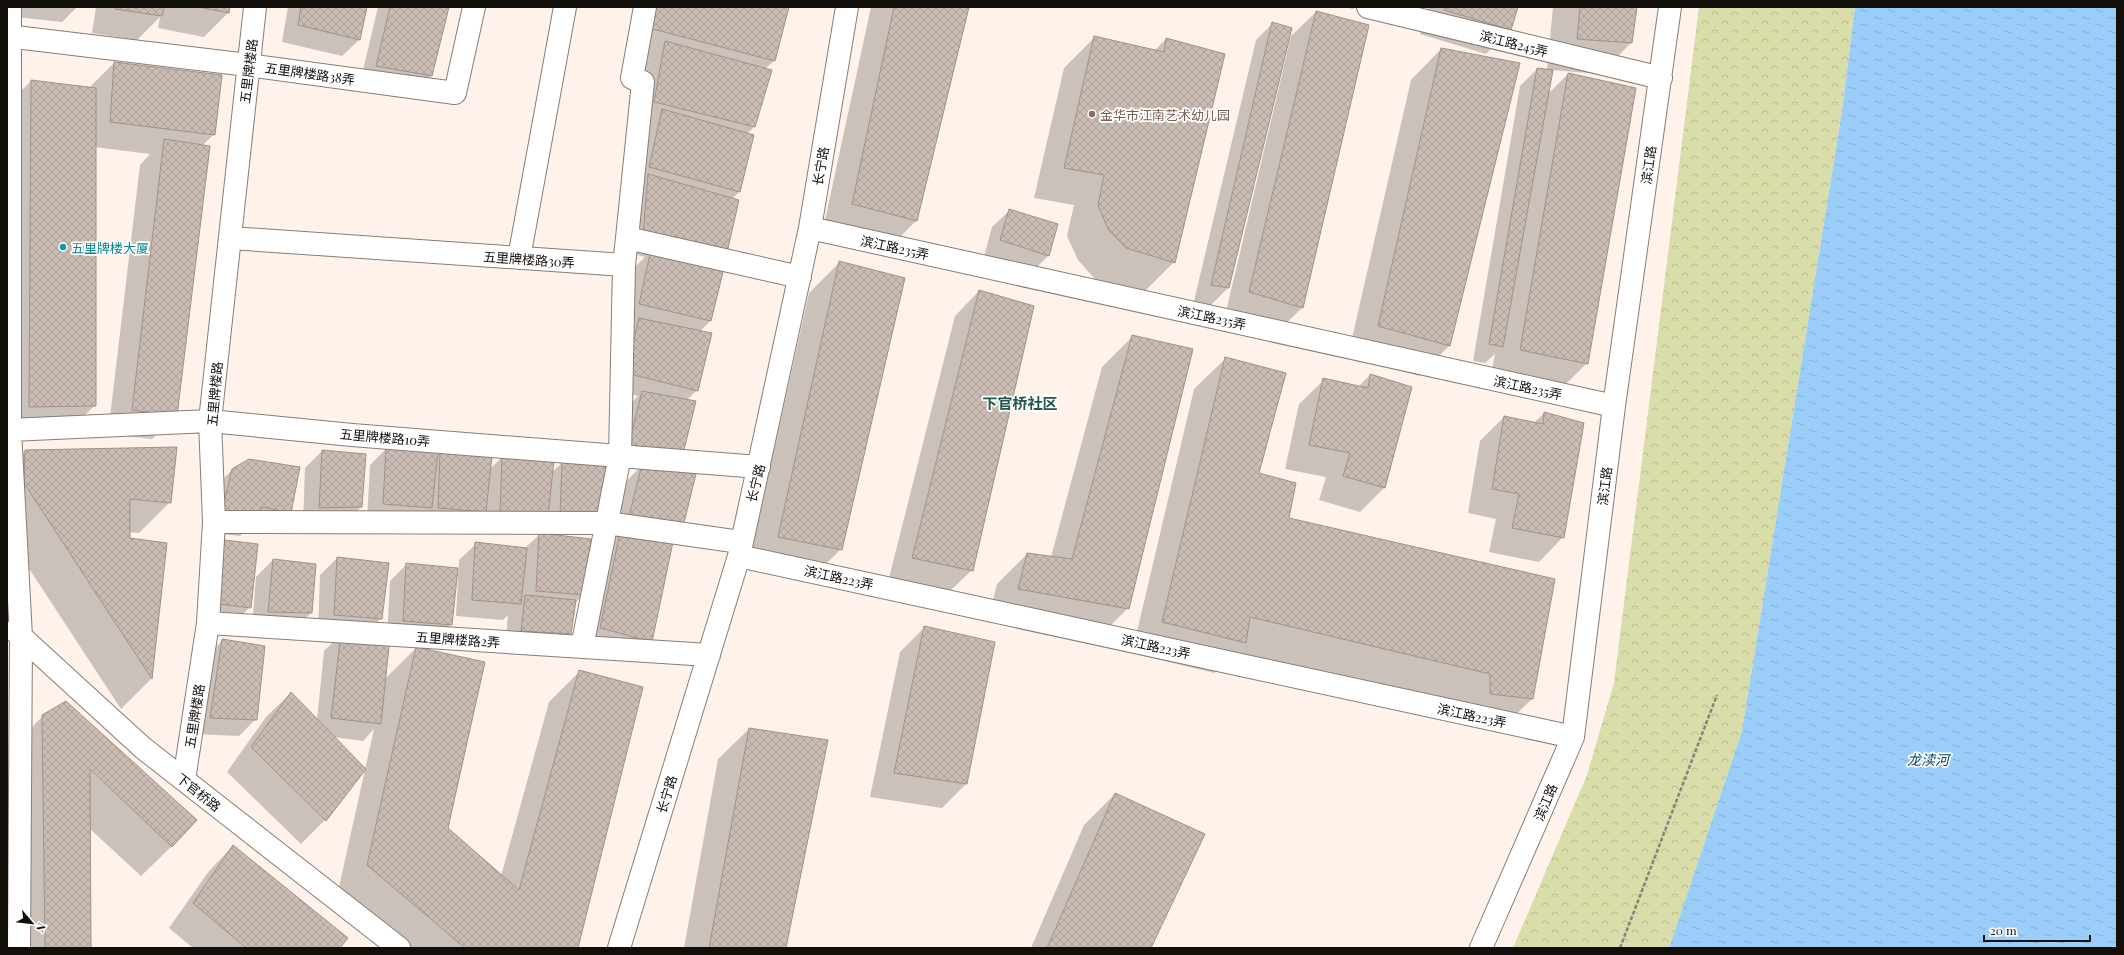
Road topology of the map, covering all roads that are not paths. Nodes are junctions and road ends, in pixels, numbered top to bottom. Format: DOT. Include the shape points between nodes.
graph roads {
  1 [pos="10,7"];
  2 [pos="255,7"];
  3 [pos="474,7"];
  4 [pos="565,7"];
  5 [pos="644,7"];
  6 [pos="848,7"];
  7 [pos="1368,7"];
  8 [pos="1670,7"];
  9 [pos="9,37"];
  10 [pos="248,65"];
  11 [pos="1661,78"];
  12 [pos="810,228"];
  13 [pos="230,238"];
  14 [pos="627,238"];
  15 [pos="519,258"];
  16 [pos="624,265"];
  17 [pos="800,277"];
  18 [pos="1614,406"];
  19 [pos="210,421"];
  20 [pos="10,430"];
  21 [pos="620,456"];
  22 [pos="759,468"];
  23 [pos="214,522"];
  24 [pos="607,523"];
  25 [pos="740,549"];
  26 [pos="208,623"];
  27 [pos="14,631"];
  28 [pos="582,647"];
  29 [pos="709,655"];
  30 [pos="1573,737"];
  31 [pos="184,780"];
  32 [pos="19,948"];
  33 [pos="399,948"];
  34 [pos="618,948"];
  35 [pos="1481,948"];
  1 -- 9 [label="street"];
  2 -- 10 [label="street, 五里牌楼路"];
  3 -- 10 [label="street, 五里牌楼路38弄" via="455,93"];
  4 -- 15 [label="street"];
  5 -- 14 [label="street" via="632,78 643,82"];
  6 -- 12 [label="street, 长宁路"];
  7 -- 11 [label="street, 滨江路245弄"];
  8 -- 11 [label="street, 滨江路"];
  9 -- 10 [label="street, 五里牌楼路38弄"];
  9 -- 20 [label="street"];
  10 -- 13 [label="street, 五里牌楼路"];
  11 -- 18 [label="street, 滨江路"];
  12 -- 17 [label="street, 长宁路"];
  12 -- 18 [label="street, 滨江路235弄"];
  13 -- 15 [label="street, 五里牌楼路30弄"];
  13 -- 19 [label="street, 五里牌楼路"];
  14 -- 16 [label="street"];
  14 -- 17 [label="street"];
  15 -- 16 [label="street, 五里牌楼路30弄"];
  16 -- 21 [label="street"];
  17 -- 22 [label="street, 长宁路"];
  18 -- 30 [label="street, 滨江路"];
  19 -- 20 [label="street, 五里牌楼路10弄"];
  19 -- 21 [label="street, 五里牌楼路10弄"];
  19 -- 23 [label="street, 五里牌楼路"];
  20 -- 27 [label="street"];
  21 -- 22 [label="street, 五里牌楼路10弄"];
  21 -- 24 [label="street"];
  22 -- 25 [label="street, 长宁路"];
  23 -- 24 [label="street, 滨江路223弄"];
  23 -- 26 [label="street, 五里牌楼路"];
  24 -- 25 [label="street, 滨江路223弄"];
  24 -- 28 [label="street"];
  25 -- 29 [label="street, 长宁路"];
  25 -- 30 [label="street, 滨江路223弄"];
  26 -- 28 [label="street, 五里牌楼路2弄"];
  26 -- 31 [label="street, 五里牌楼路"];
  27 -- 31 [label="street, 下官桥路" via="143,748"];
  27 -- 32 [label="street"];
  28 -- 29 [label="street, 五里牌楼路2弄"];
  29 -- 34 [label="street, 长宁路"];
  30 -- 35 [label="street, 滨江路"];
  31 -- 33 [label="street, 下官桥路"];
}
